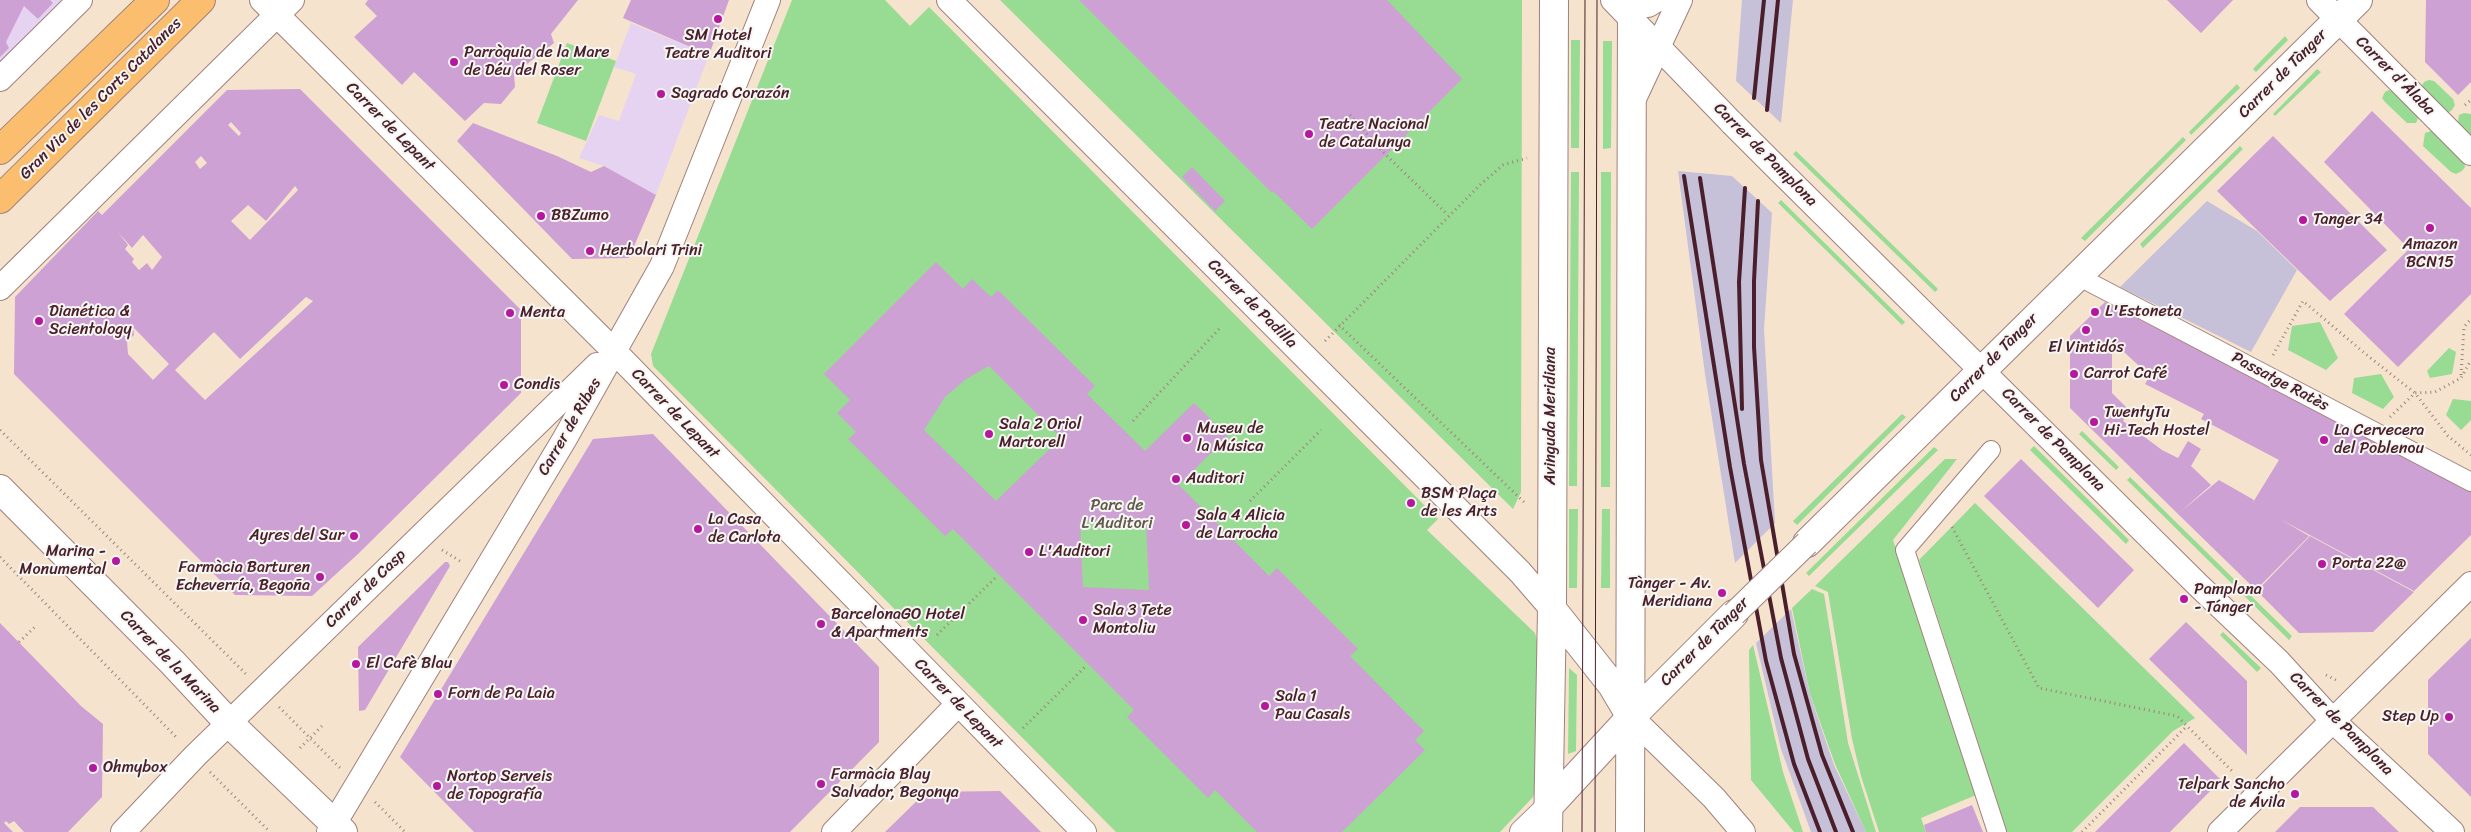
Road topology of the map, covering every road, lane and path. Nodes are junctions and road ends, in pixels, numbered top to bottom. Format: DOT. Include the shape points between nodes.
graph roads {
  1 [pos="80,0"];
  2 [pos="156,0"];
  3 [pos="201,0"];
  4 [pos="768,0"];
  5 [pos="949,0"];
  6 [pos="1554,0"];
  7 [pos="1680,0"];
  8 [pos="2319,0"];
  9 [pos="2358,0"];
  10 [pos="1630,4"];
  11 [pos="277,5"];
  12 [pos="2338,20"];
  13 [pos="1658,46"];
  14 [pos="0,80"];
  15 [pos="2471,100"];
  16 [pos="1632,104"];
  17 [pos="2465,105"];
  18 [pos="1350,115"];
  19 [pos="0,150"];
  20 [pos="2471,152"];
  21 [pos="1529,157"];
  22 [pos="0,199"];
  23 [pos="1448,215"];
  24 [pos="2089,282"];
  25 [pos="0,288"];
  26 [pos="2471,319"];
  27 [pos="1339,325"];
  28 [pos="1220,328"];
  29 [pos="1323,344"];
  30 [pos="613,350"];
  31 [pos="2471,360"];
  32 [pos="1982,370"];
  33 [pos="2265,374"];
  34 [pos="2461,378"];
  35 [pos="2415,393"];
  36 [pos="1133,420"];
  37 [pos="0,430"];
  38 [pos="1321,430"];
  39 [pos="2376,432"];
  40 [pos="1991,450"];
  41 [pos="2471,455"];
  42 [pos="2471,482"];
  43 [pos="0,489"];
  44 [pos="1250,500"];
  45 [pos="1942,508"];
  46 [pos="1527,512"];
  47 [pos="1807,543"];
  48 [pos="442,550"];
  49 [pos="0,558"];
  50 [pos="460,561"];
  51 [pos="996,577"];
  52 [pos="2471,584"];
  53 [pos="1552,609"];
  54 [pos="1734,614"];
  55 [pos="37,625"];
  56 [pos="937,635"];
  57 [pos="19,642"];
  58 [pos="1086,666"];
  59 [pos="246,674"];
  60 [pos="958,704"];
  61 [pos="279,707"];
  62 [pos="1631,717"];
  63 [pos="2333,721"];
  64 [pos="229,723"];
  65 [pos="322,726"];
  66 [pos="2187,726"];
  67 [pos="1023,728"];
  68 [pos="310,738"];
  69 [pos="180,741"];
  70 [pos="300,748"];
  71 [pos="212,773"];
  72 [pos="2234,773"];
  73 [pos="346,775"];
  74 [pos="372,799"];
  75 [pos="1548,820"];
  76 [pos="336,829"];
  77 [pos="123,832"];
  78 [pos="270,832"];
  79 [pos="405,832"];
  80 [pos="834,832"];
  81 [pos="1084,832"];
  82 [pos="1522,832"];
  83 [pos="1630,832"];
  84 [pos="1743,832"];
  85 [pos="1997,832"];
  86 [pos="2082,832"];
  87 [pos="2220,832"];
  88 [pos="2452,832"];
  1 -- 14 [label="street"];
  2 -- 19 [label="main road, Gran Via de les Corts Catalanes"];
  3 -- 22 [label="main road, Gran Via de les Corts Catalanes"];
  4 -- 30 [label="street, Carrer de Ribes" via="662,266"];
  5 -- 53 [label="street, Carrer de Padilla" via="1520,572"];
  6 -- 53 [label="street, Avinguda Meridiana"];
  7 -- 13 [label="street"];
  8 -- 12 [label="street, Carrer d'Àlaba"];
  9 -- 12 [label="street, Carrer de Tànger"];
  10 -- 13 [label="street, Carrer de Pamplona"];
  10 -- 16 [label="street"];
  11 -- 25 [label="street"];
  11 -- 30 [label="street, Carrer de Lepant"];
  12 -- 20 [label="street, Carrer d'Àlaba"];
  12 -- 32 [label="street, Carrer de Tànger"];
  13 -- 16 [label="street"];
  13 -- 32 [label="street, Carrer de Pamplona, bridge"];
  15 -- 17 [label="path"];
  16 -- 62 [label="street"];
  18 -- 23 [label="path"];
  21 -- 23 [label="path" via="1503,165"];
  23 -- 27 [label="path"];
  24 -- 33 [label="street, Passatge Ratès"];
  26 -- 34 [label="path" via="2464,327"];
  27 -- 29 [label="path"];
  27 -- 46 [label="path" via="1526,503"];
  28 -- 36 [label="path"];
  30 -- 60 [label="street, Carrer de Lepant"];
  30 -- 64 [label="street, Carrer de Casp"];
  30 -- 76 [label="street, Carrer de Ribes" via="564,440 356,784"];
  31 -- 34 [label="path"];
  32 -- 47 [label="street, Carrer de Tànger"];
  32 -- 63 [label="street, Carrer de Pamplona" via="2279,662"];
  33 -- 35 [label="path" via="2303,300"];
  33 -- 39 [label="street, Passatge Ratès"];
  34 -- 35 [label="path" via="2435,392"];
  35 -- 39 [label="path"];
  35 -- 41 [label="path" via="2448,436"];
  37 -- 59 [label="path"];
  38 -- 44 [label="path"];
  39 -- 42 [label="street, Passatge Ratès"];
  40 -- 45 [label="street"];
  43 -- 64 [label="street, Carrer de la Marina"];
  45 -- 66 [label="path" via="2039,688 2177,716"];
  45 -- 85 [label="street" via="1905,550"];
  47 -- 54 [label="street, Carrer de Tànger, bridge"];
  48 -- 50 [label="path"];
  49 -- 69 [label="path"];
  51 -- 56 [label="path"];
  52 -- 63 [label="street"];
  53 -- 62 [label="street" via="1612,685"];
  53 -- 75 [label="street, Avinguda Meridiana"];
  54 -- 62 [label="street, Carrer de Tànger"];
  55 -- 57 [label="path"];
  58 -- 67 [label="path"];
  60 -- 80 [label="street"];
  60 -- 81 [label="street, Carrer de Lepant"];
  61 -- 68 [label="path"];
  62 -- 75 [label="street, Carrer de Tànger"];
  62 -- 83 [label="street"];
  62 -- 84 [label="street" via="1714,798"];
  63 -- 87 [label="street"];
  63 -- 88 [label="street, Carrer de Pamplona"];
  64 -- 76 [label="street, Carrer de la Marina"];
  64 -- 77 [label="street, Carrer de Casp"];
  65 -- 68 [label="path"];
  66 -- 72 [label="path"];
  66 -- 86 [label="path"];
  68 -- 70 [label="path"];
  68 -- 73 [label="path"];
  71 -- 78 [label="path"];
  74 -- 79 [label="path"];
  75 -- 82 [label="street"];
}
